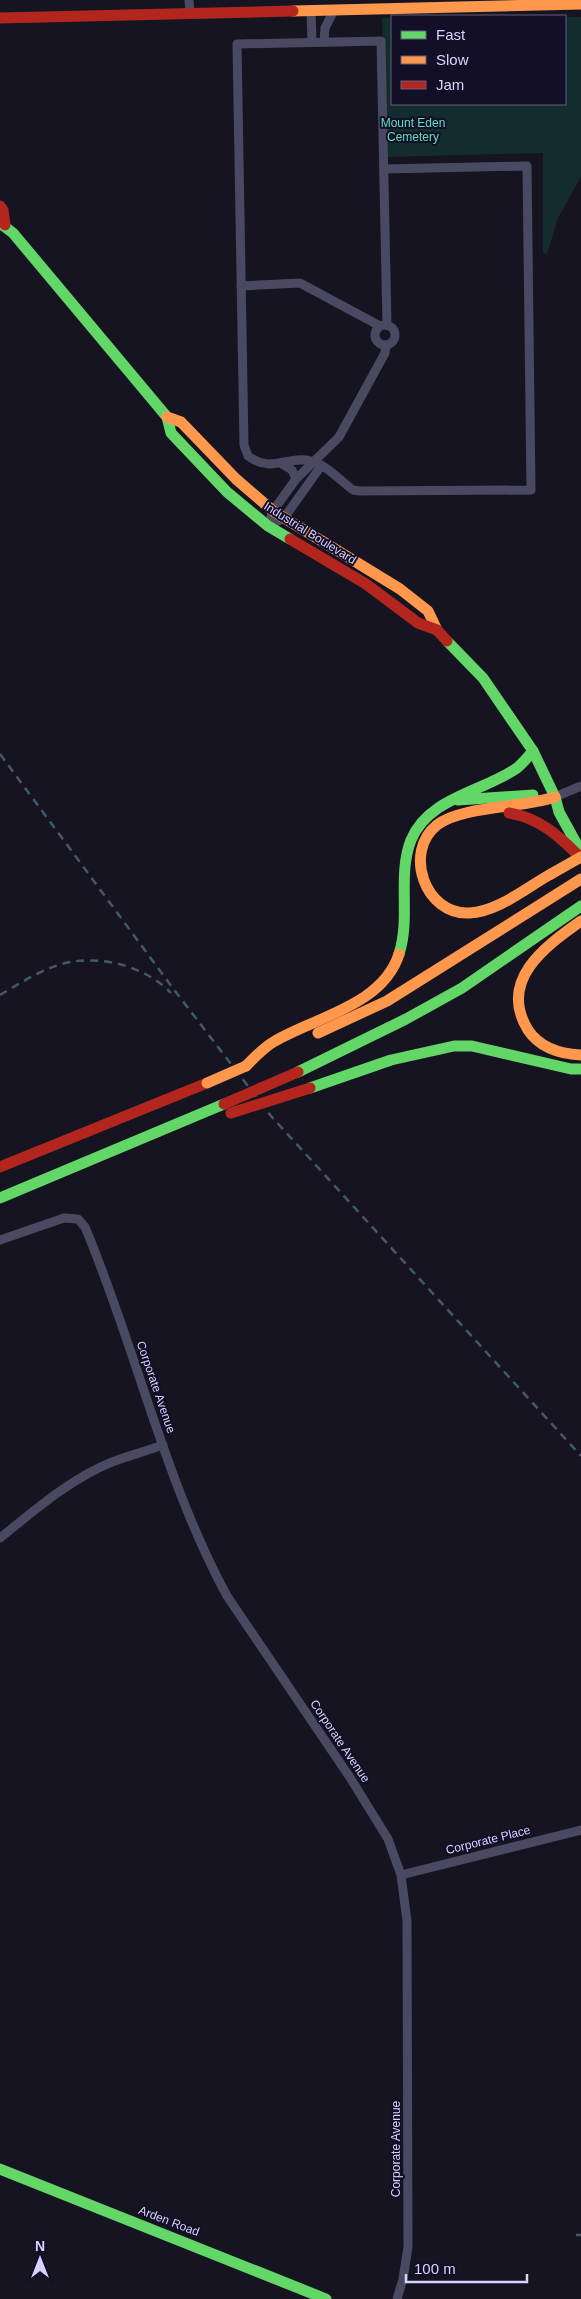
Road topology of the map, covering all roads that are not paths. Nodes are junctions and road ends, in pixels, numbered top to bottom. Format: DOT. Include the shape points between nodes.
graph roads {
  1 [pos="189,0"];
  2 [pos="501,4"];
  3 [pos="581,4"];
  4 [pos="315,7"];
  5 [pos="334,10"];
  6 [pos="190,13"];
  7 [pos="0,18"];
  8 [pos="312,42"];
  9 [pos="324,42"];
  10 [pos="384,169"];
  11 [pos="0,206"];
  12 [pos="2,224"];
  13 [pos="241,286"];
  14 [pos="383,325"];
  15 [pos="386,345"];
  16 [pos="167,417"];
  17 [pos="282,464"];
  18 [pos="317,464"];
  19 [pos="293,483"];
  20 [pos="300,494"];
  21 [pos="273,511"];
  22 [pos="284,518"];
  23 [pos="268,526"];
  24 [pos="437,630"];
  25 [pos="533,751"];
  26 [pos="581,786"];
  27 [pos="555,797"];
  28 [pos="454,800"];
  29 [pos="490,811"];
  30 [pos="581,852"];
  31 [pos="581,858"];
  32 [pos="581,879"];
  33 [pos="576,910"];
  34 [pos="579,922"];
  35 [pos="308,1038"];
  36 [pos="581,1055"];
  37 [pos="581,1069"];
  38 [pos="179,1122"];
  39 [pos="0,1167"];
  40 [pos="0,1198"];
  41 [pos="0,1240"];
  42 [pos="163,1445"];
  43 [pos="0,1538"];
  44 [pos="581,1830"];
  45 [pos="401,1875"];
  46 [pos="0,2169"];
  47 [pos="326,2299"];
  48 [pos="396,2299"];
  1 -- 6 [label="street"];
  2 -- 3 [label="main road"];
  2 -- 5 [label="main road"];
  4 -- 5 [label="main road"];
  4 -- 6 [label="main road"];
  4 -- 8 [label="street"];
  5 -- 9 [label="street" via="325,28"];
  6 -- 7 [label="main road"];
  8 -- 9 [label="street"];
  8 -- 13 [label="street" via="237,44"];
  9 -- 10 [label="street" via="381,40"];
  10 -- 14 [label="street"];
  10 -- 18 [label="street" via="527,166 531,490 360,491 353,490"];
  11 -- 12 [label="main road, Industrial Boulevard" via="3,210"];
  12 -- 16 [label="main road, Industrial Boulevard"];
  13 -- 14 [label="street" via="300,283"];
  13 -- 17 [label="street" via="244,445 254,461"];
  14 -- 15 [label="street" via="376,337 380,344"];
  14 -- 15 [label="street" via="394,329 396,337"];
  15 -- 18 [label="street" via="385,353 339,437"];
  16 -- 21 [label="main road, Industrial Boulevard" via="181,422 236,479"];
  16 -- 23 [label="main road, Industrial Boulevard" via="171,433 227,492"];
  17 -- 18 [label="street" via="295,460"];
  17 -- 19 [label="street" via="292,470"];
  18 -- 19 [label="street"];
  18 -- 20 [label="street"];
  19 -- 20 [label="street"];
  19 -- 21 [label="street"];
  20 -- 22 [label="street"];
  21 -- 22 [label="main road, Industrial Boulevard"];
  21 -- 23 [label="street"];
  22 -- 23 [label="street"];
  22 -- 24 [label="main road, Industrial Boulevard" via="400,589 428,611"];
  23 -- 24 [label="main road, Industrial Boulevard" via="366,584 418,623"];
  24 -- 25 [label="main road, Industrial Boulevard" via="483,678"];
  25 -- 27 [label="main road, Industrial Boulevard"];
  25 -- 28 [label="main road" via="519,767"];
  26 -- 27 [label="street"];
  27 -- 28 [label="main road" via="537,794"];
  27 -- 29 [label="main road" via="540,804"];
  27 -- 30 [label="main road, Industrial Boulevard" via="559,812"];
  28 -- 39 [label="main road, bridge" via="421,823 410,842 405,938 398,958 374,989 246,1066"];
  29 -- 31 [label="main road" via="522,814 535,819"];
  29 -- 31 [label="main road, bridge" via="448,818 425,840 420,858 422,879 439,905 463,914 478,912"];
  32 -- 35 [label="main road" via="388,1001"];
  33 -- 38 [label="main road, bridge" via="462,988 406,1019 298,1072"];
  34 -- 36 [label="main road" via="531,963 516,1000 528,1031 541,1044 559,1052"];
  37 -- 38 [label="main road, bridge" via="455,1044 428,1049 221,1117"];
  38 -- 40 [label="main road"];
  41 -- 42 [label="street, Corporate Avenue" via="64,1218 72,1217 82,1222"];
  42 -- 43 [label="street" via="85,1476 60,1491"];
  42 -- 45 [label="street, Corporate Avenue" via="219,1582 369,1806 388,1839"];
  44 -- 45 [label="street, Corporate Place"];
  45 -- 48 [label="street, Corporate Avenue" via="407,1920 408,2227 406,2266"];
  46 -- 47 [label="main road, Arden Road"];
}
